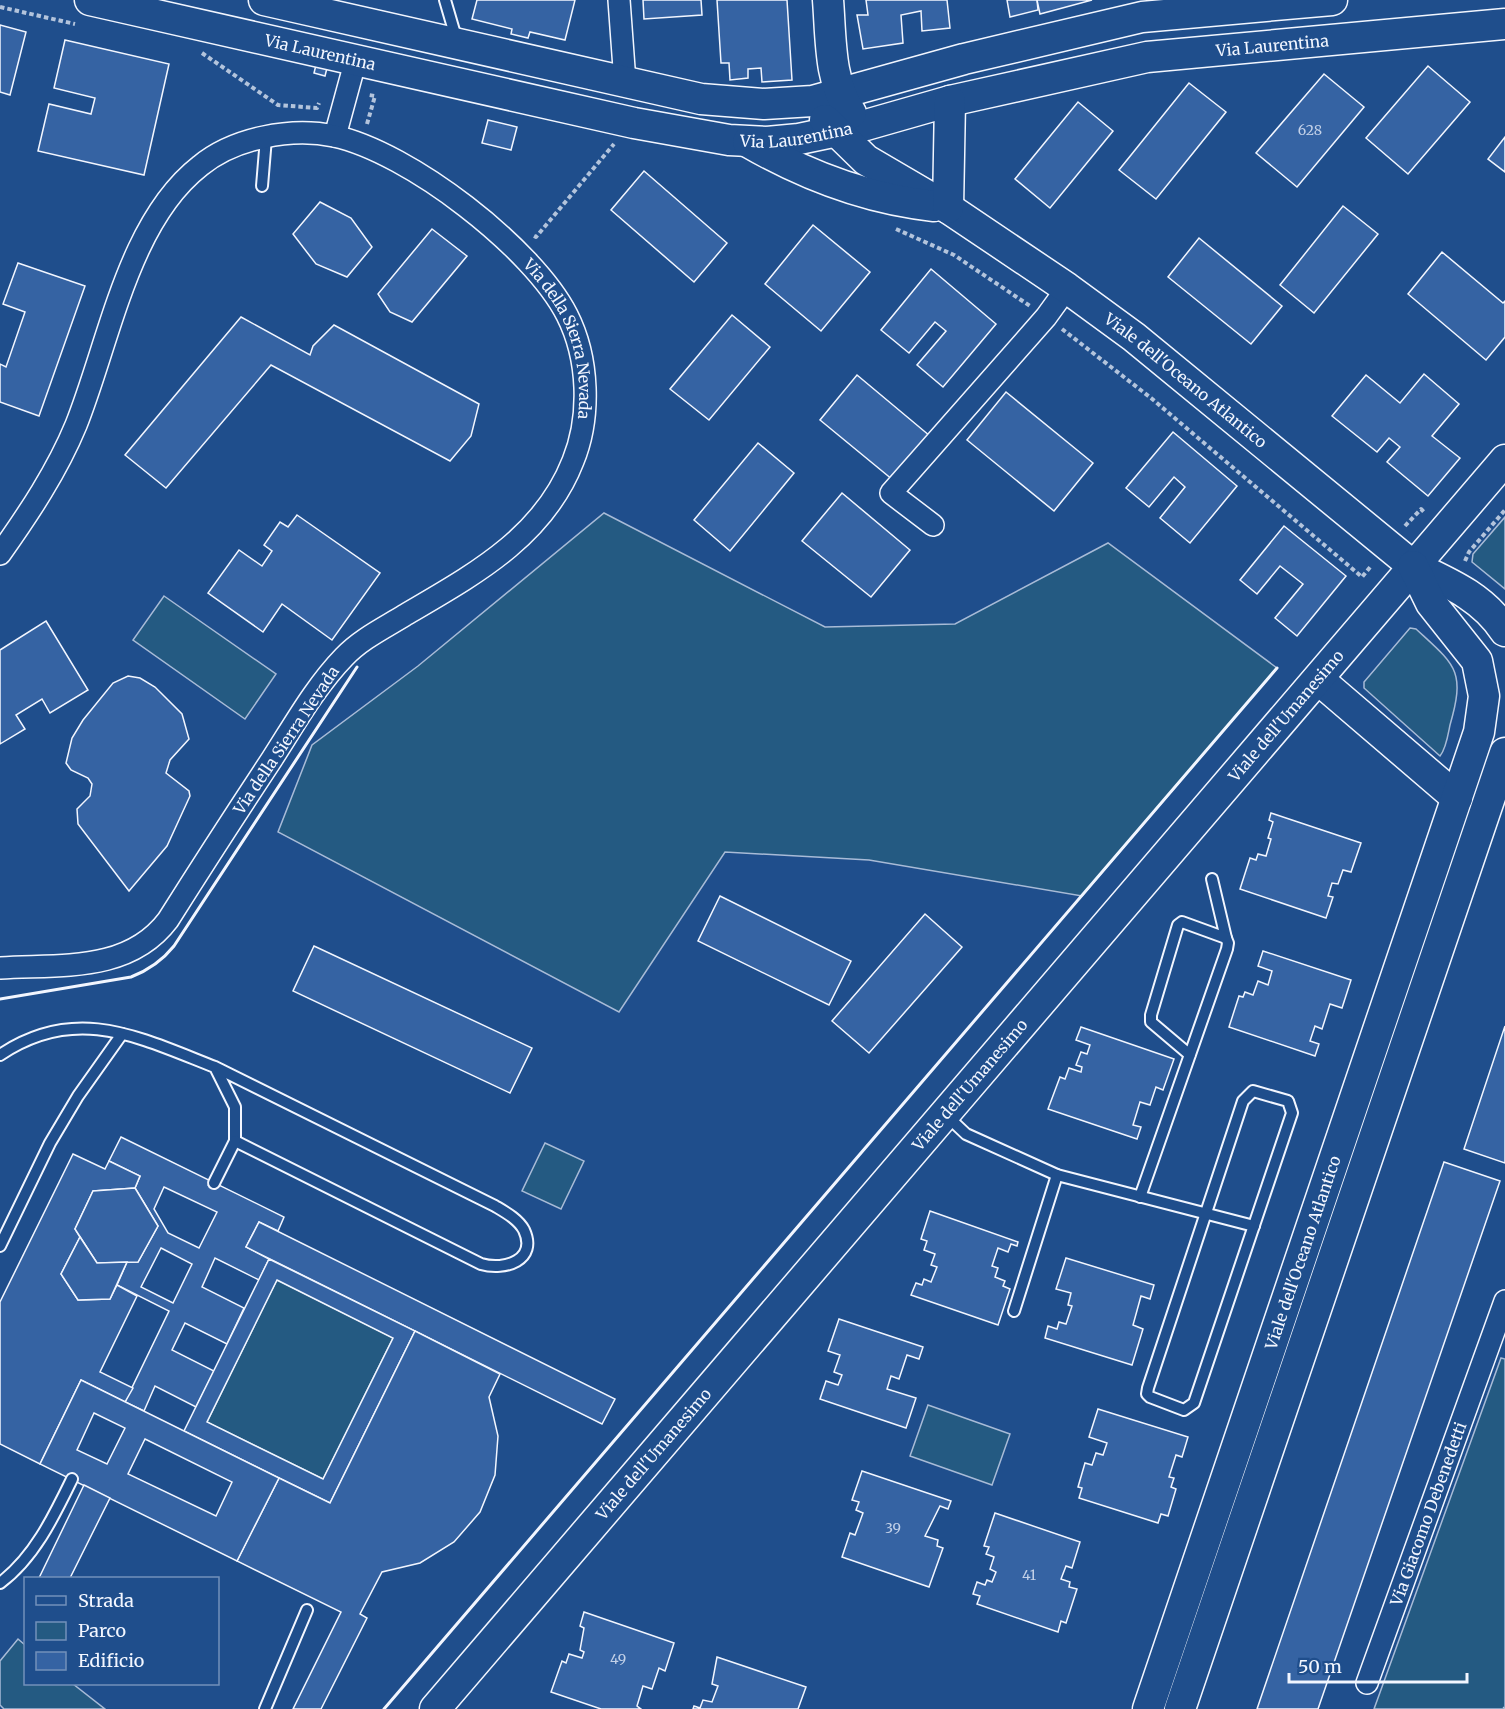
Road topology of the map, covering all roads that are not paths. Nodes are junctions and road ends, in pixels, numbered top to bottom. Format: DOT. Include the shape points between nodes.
graph roads {
  1 [pos="90,0"];
  2 [pos="264,0"];
  3 [pos="445,0"];
  4 [pos="619,0"];
  5 [pos="828,0"];
  6 [pos="1332,0"];
  7 [pos="312,5"];
  8 [pos="1193,5"];
  9 [pos="1142,9"];
  10 [pos="1505,24"];
  11 [pos="458,44"];
  12 [pos="1147,57"];
  13 [pos="356,59"];
  14 [pos="625,82"];
  15 [pos="841,95"];
  16 [pos="950,101"];
  17 [pos="805,102"];
  18 [pos="866,125"];
  19 [pos="836,132"];
  20 [pos="335,136"];
  21 [pos="266,138"];
  22 [pos="745,141"];
  23 [pos="262,186"];
  24 [pos="948,208"];
  25 [pos="1067,288"];
  26 [pos="1505,460"];
  27 [pos="933,525"];
  28 [pos="0,554"];
  29 [pos="1413,566"];
  30 [pos="1505,631"];
  31 [pos="1317,679"];
  32 [pos="1505,753"];
  33 [pos="1457,798"];
  34 [pos="1212,879"];
  35 [pos="1226,938"];
  36 [pos="0,968"];
  37 [pos="122,1034"];
  38 [pos="0,1055"];
  39 [pos="1190,1055"];
  40 [pos="215,1067"];
  41 [pos="945,1114"];
  42 [pos="235,1141"];
  43 [pos="1057,1176"];
  44 [pos="214,1183"];
  45 [pos="1140,1197"];
  46 [pos="1205,1214"];
  47 [pos="1254,1226"];
  48 [pos="0,1246"];
  49 [pos="1505,1301"];
  50 [pos="1014,1311"];
  51 [pos="1498,1346"];
  52 [pos="72,1479"];
  53 [pos="0,1583"];
  54 [pos="307,1610"];
  55 [pos="1367,1683"];
  56 [pos="265,1709"];
  57 [pos="435,1709"];
  58 [pos="1148,1709"];
  59 [pos="1180,1709"];
  1 -- 13 [label="main road, Via Laurentina"];
  2 -- 7 [label="main road, Via Laurentina"];
  3 -- 11 [label="lane"];
  4 -- 14 [label="street"];
  5 -- 15 [label="main road" via="834,68"];
  6 -- 8 [label="main road, Via Laurentina"];
  7 -- 11 [label="main road, Via Laurentina"];
  8 -- 9 [label="main road, Via Laurentina"];
  9 -- 12 [label="main road"];
  9 -- 15 [label="main road, Via Laurentina"];
  10 -- 12 [label="main road, Via Laurentina"];
  11 -- 14 [label="main road, Via Laurentina"];
  12 -- 16 [label="main road, Via Laurentina"];
  13 -- 20 [label="street"];
  13 -- 22 [label="main road, Via Laurentina" via="634,123"];
  14 -- 17 [label="main road, Via Laurentina" via="717,102"];
  15 -- 17 [label="main road, Via Laurentina"];
  15 -- 18 [label="main road" via="852,114"];
  16 -- 18 [label="main road, Via Laurentina"];
  16 -- 24 [label="main road"];
  17 -- 19 [label="main road, Viale dell'Oceano Atlantico"];
  18 -- 19 [label="main road, Via Laurentina"];
  19 -- 22 [label="main road, Via Laurentina" via="780,141"];
  19 -- 24 [label="main road, Viale dell'Oceano Atlantico" via="866,160"];
  20 -- 21 [label="street, Via della Sierra Nevada"];
  20 -- 36 [label="street, Via della Sierra Nevada" via="393,161 447,193 521,256 550,288 570,322 583,372 583,424 574,460 546,511 514,545 364,640 336,665 168,920 151,939 133,951 105,960"];
  21 -- 23 [label="lane"];
  21 -- 28 [label="street, Via della Sierra Nevada" via="225,149 204,162 179,185 155,217 132,266 60,460"];
  22 -- 24 [label="main road, Viale dell'Oceano Atlantico" via="790,165 846,186 898,201"];
  24 -- 25 [label="main road, Viale dell'Oceano Atlantico"];
  25 -- 27 [label="street" via="891,493"];
  25 -- 29 [label="main road, Viale dell'Oceano Atlantico" via="1134,337"];
  26 -- 29 [label="main road, Viale dell'Umanesimo"];
  29 -- 30 [label="main road" via="1473,597"];
  29 -- 31 [label="main road, Viale dell'Umanesimo"];
  29 -- 33 [label="main road, Viale dell'Oceano Atlantico" via="1431,603 1473,654 1484,685 1479,732"];
  31 -- 33 [label="main road"];
  31 -- 41 [label="main road, Viale dell'Umanesimo"];
  32 -- 59 [label="main road, Viale dell'Oceano Atlantico"];
  33 -- 58 [label="main road, Viale dell'Oceano Atlantico"];
  34 -- 35 [label="lane"];
  35 -- 39 [label="lane" via="1227,949"];
  35 -- 39 [label="lane" via="1188,922 1178,925 1151,1023"];
  37 -- 38 [label="lane" via="61,1028 21,1041"];
  37 -- 40 [label="lane"];
  37 -- 48 [label="lane" via="54,1135"];
  39 -- 45 [label="lane"];
  40 -- 42 [label="lane" via="235,1107"];
  40 -- 42 [label="lane" via="495,1206 524,1230 523,1254 503,1268 482,1264"];
  41 -- 43 [label="lane" via="966,1134"];
  41 -- 57 [label="main road, Viale dell'Umanesimo"];
  42 -- 44 [label="lane"];
  43 -- 45 [label="lane"];
  43 -- 50 [label="lane"];
  45 -- 46 [label="lane"];
  46 -- 47 [label="lane"];
  46 -- 47 [label="lane" via="1243,1101 1253,1091 1288,1101 1292,1113"];
  46 -- 47 [label="lane" via="1147,1394 1184,1410 1194,1403"];
  49 -- 51 [label="street, Via Giacomo Debenedetti"];
  51 -- 55 [label="street, Via Giacomo Debenedetti"];
  52 -- 53 [label="lane" via="38,1540"];
  54 -- 56 [label="lane"];
}
